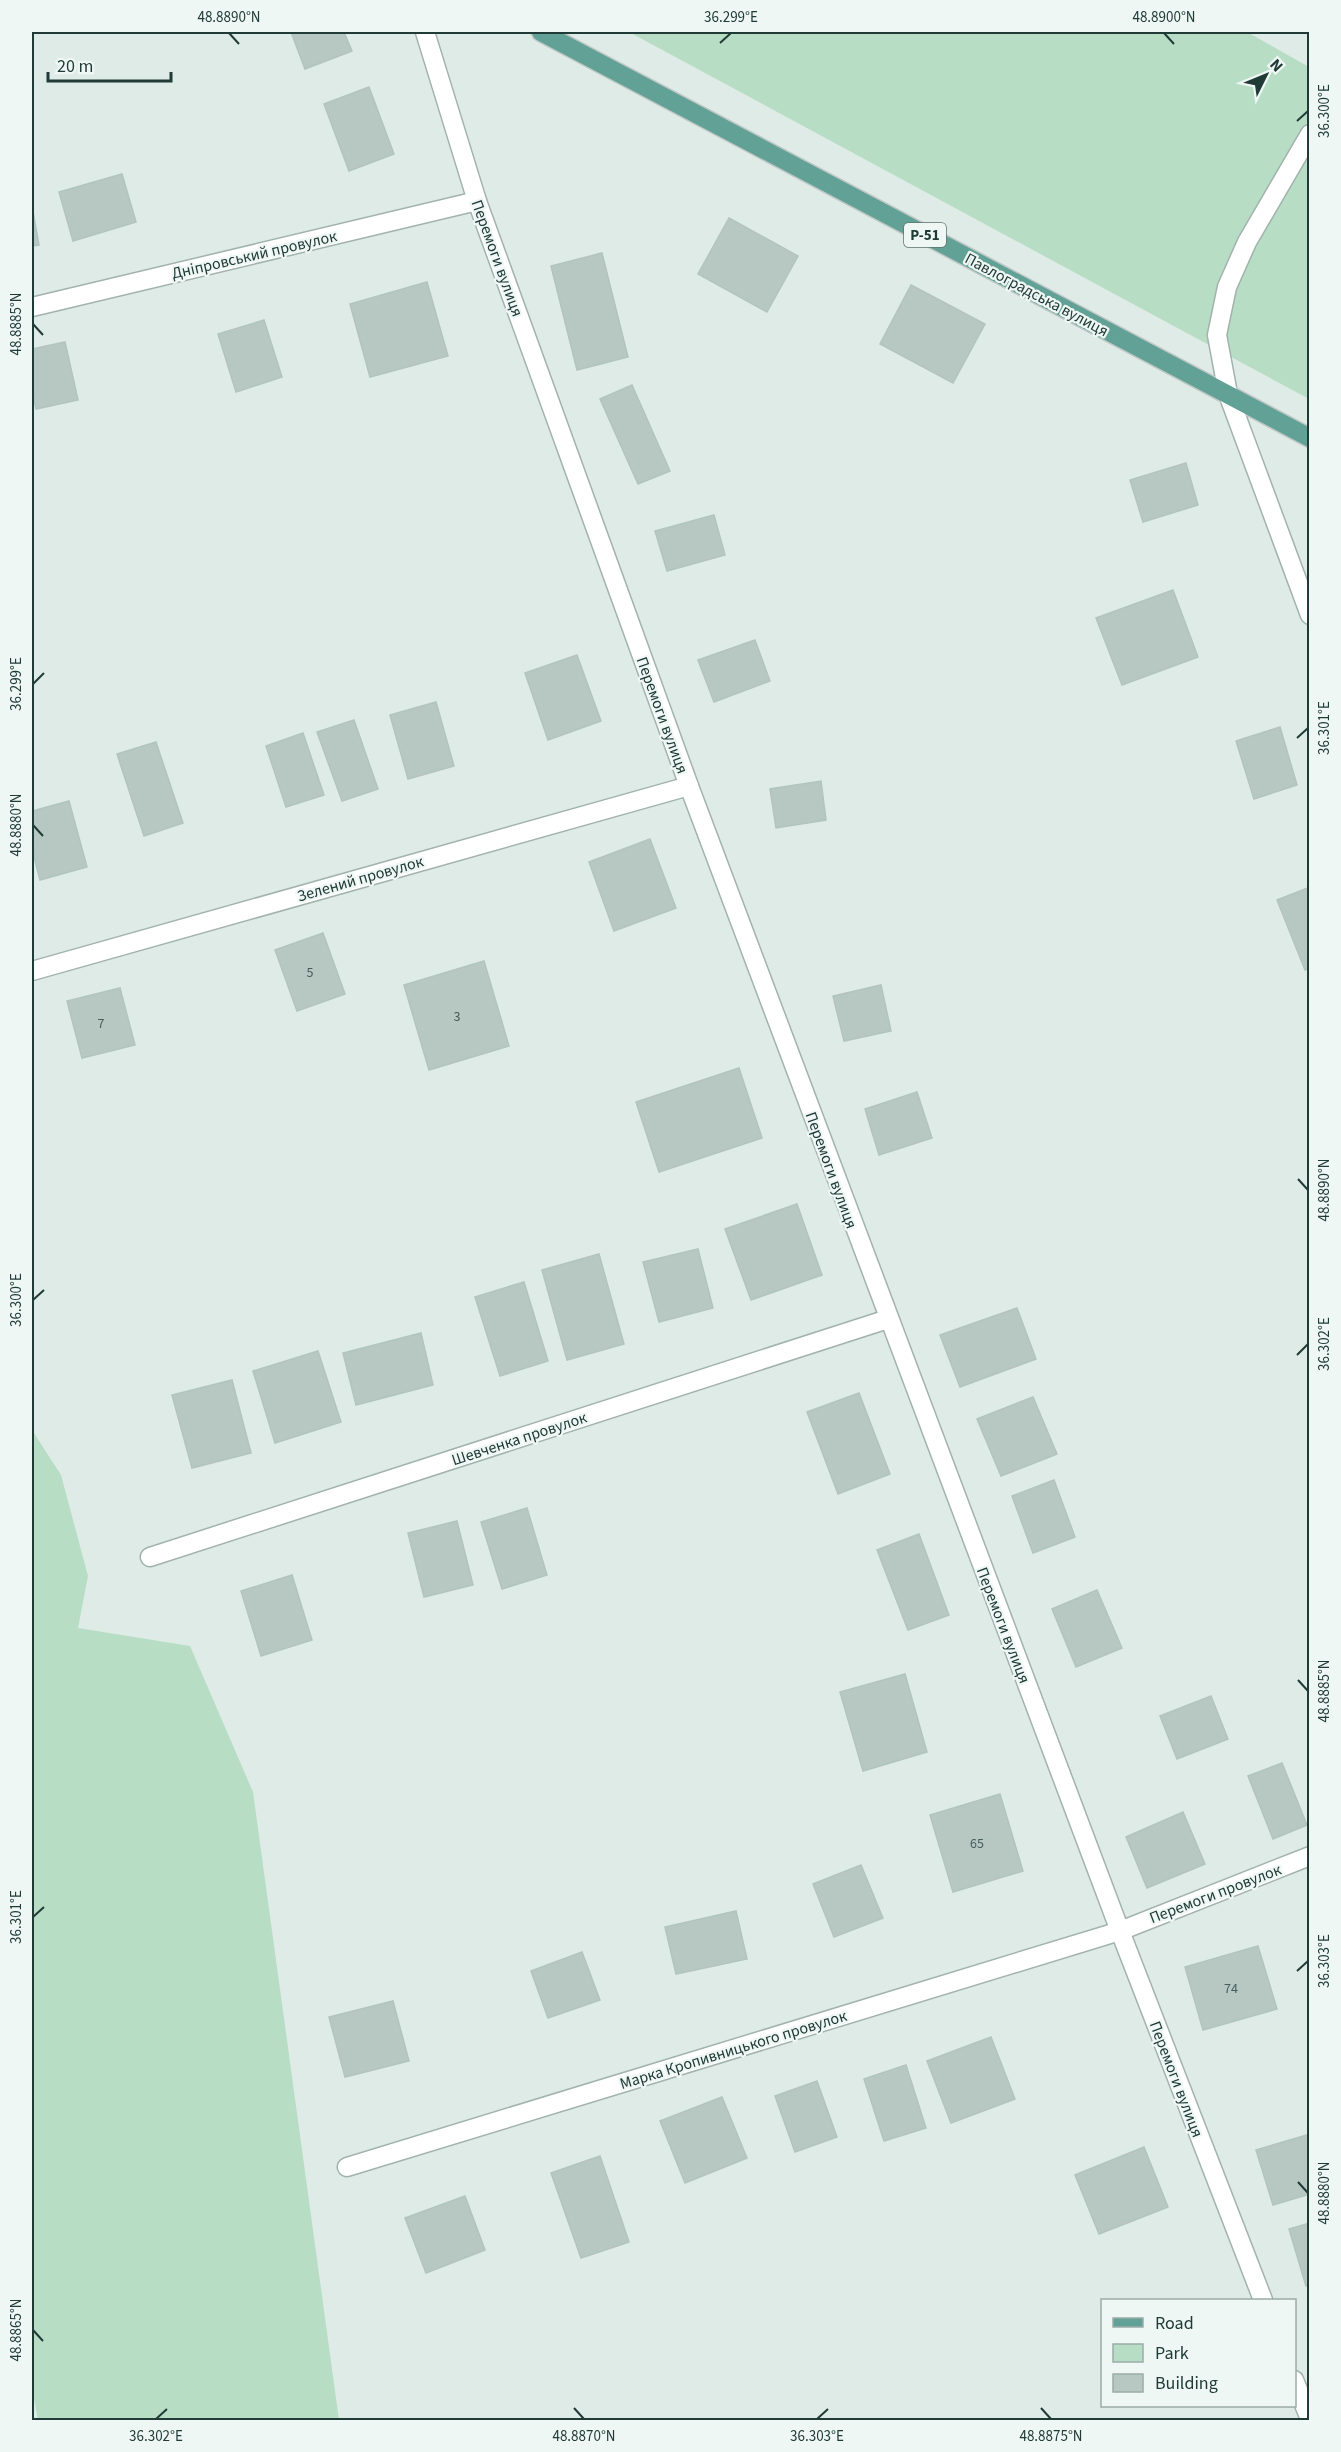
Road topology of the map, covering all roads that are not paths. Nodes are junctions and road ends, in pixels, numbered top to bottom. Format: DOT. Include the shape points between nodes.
graph roads {
  1 [pos="425,32"];
  2 [pos="541,32"];
  3 [pos="1310,134"];
  4 [pos="477,201"];
  5 [pos="32,307"];
  6 [pos="1228,394"];
  7 [pos="1310,438"];
  8 [pos="1310,615"];
  9 [pos="689,786"];
  10 [pos="32,971"];
  11 [pos="888,1319"];
  12 [pos="150,1557"];
  13 [pos="1310,1856"];
  14 [pos="1120,1931"];
  15 [pos="347,2167"];
  16 [pos="1262,2299"];
  17 [pos="1296,2385"];
  18 [pos="1310,2419"];
  1 -- 4 [label="street, Перемоги вулиця"];
  2 -- 6 [label="main road, Павлоградська вулиця / Р-51"];
  3 -- 6 [label="street" via="1247,242 1227,287 1217,335"];
  4 -- 5 [label="street, Дніпровський провулок"];
  4 -- 9 [label="street, Перемоги вулиця"];
  6 -- 7 [label="main road, Павлоградська вулиця / Р-51"];
  6 -- 8 [label="street"];
  9 -- 10 [label="street, Зелений провулок"];
  9 -- 11 [label="street, Перемоги вулиця"];
  11 -- 12 [label="street, Шевченка провулок"];
  11 -- 14 [label="street, Перемоги вулиця"];
  13 -- 14 [label="street, Перемоги провулок"];
  14 -- 15 [label="street, Марка Кропивницького провулок"];
  14 -- 16 [label="street, Перемоги вулиця"];
  17 -- 18 [label="street"];
}
